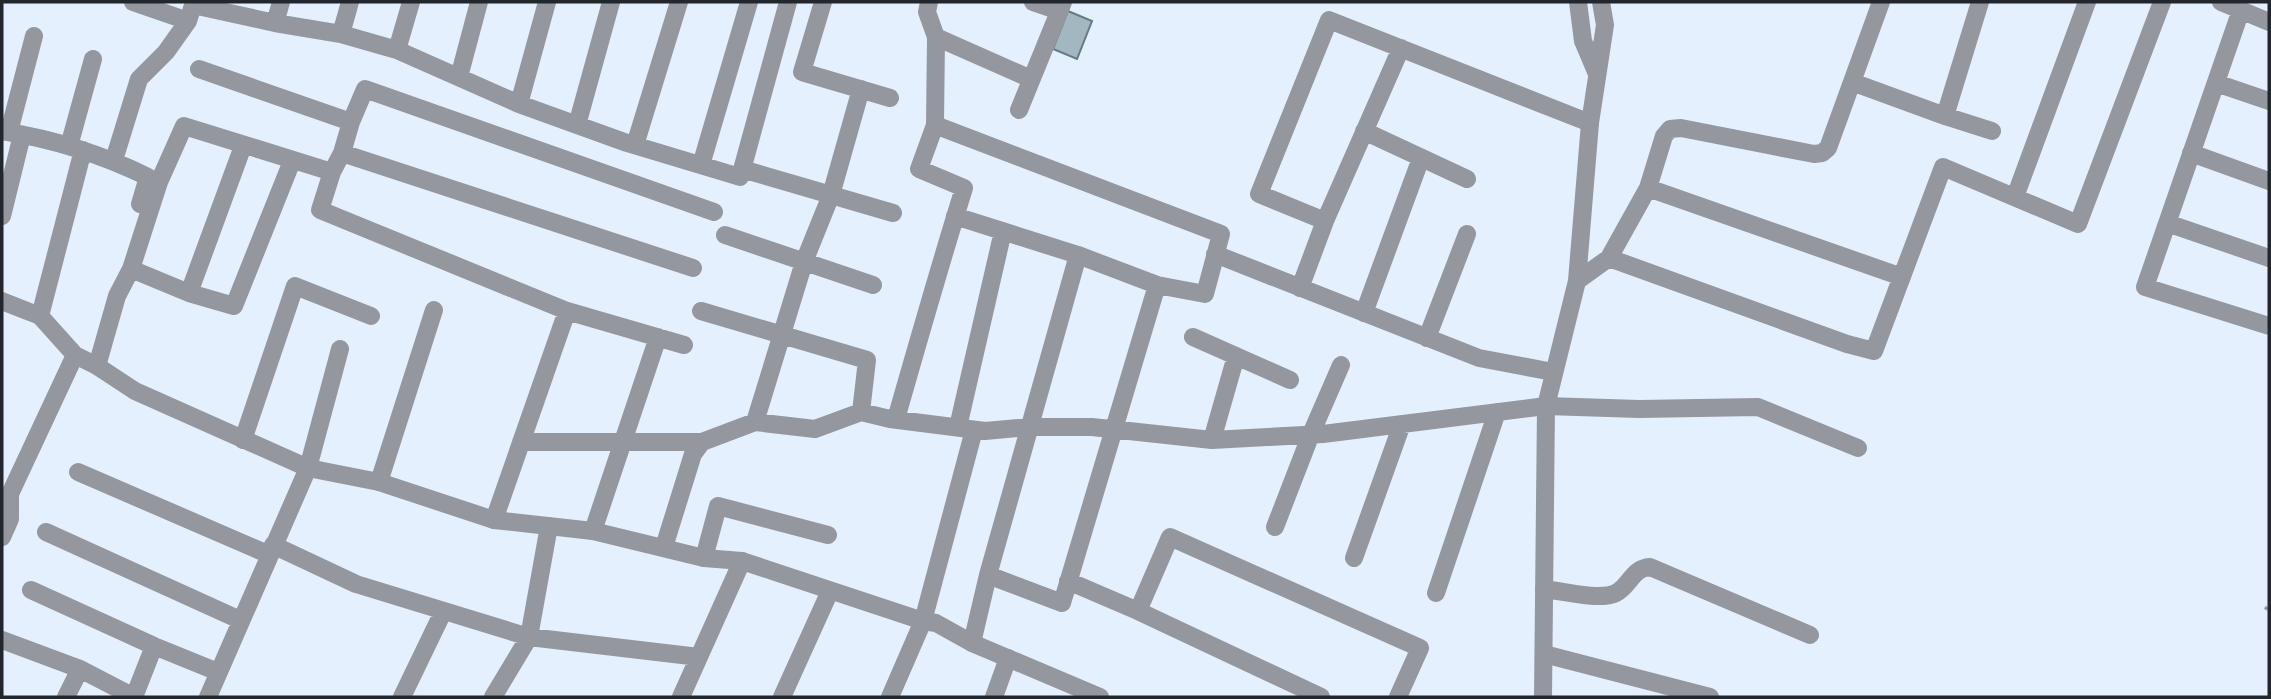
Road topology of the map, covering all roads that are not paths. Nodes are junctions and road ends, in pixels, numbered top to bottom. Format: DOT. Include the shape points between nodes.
graph roads {
  1 [pos="133,2"];
  2 [pos="281,2"];
  3 [pos="350,2"];
  4 [pos="411,2"];
  5 [pos="479,2"];
  6 [pos="547,2"];
  7 [pos="611,2"];
  8 [pos="679,2"];
  9 [pos="749,2"];
  10 [pos="788,2"];
  11 [pos="824,2"];
  12 [pos="929,2"];
  13 [pos="1033,2"];
  14 [pos="1578,2"];
  15 [pos="1601,2"];
  16 [pos="1881,2"];
  17 [pos="1980,2"];
  18 [pos="2087,2"];
  19 [pos="2162,2"];
  20 [pos="2221,2"];
  21 [pos="1061,6"];
  22 [pos="191,9"];
  23 [pos="2241,10"];
  24 [pos="2269,22"];
  25 [pos="275,23"];
  26 [pos="341,34"];
  27 [pos="34,36"];
  28 [pos="936,37"];
  29 [pos="1401,48"];
  30 [pos="397,50"];
  31 [pos="93,59"];
  32 [pos="199,69"];
  33 [pos="1597,74"];
  34 [pos="459,77"];
  35 [pos="1031,79"];
  36 [pos="1852,82"];
  37 [pos="2216,83"];
  38 [pos="861,89"];
  39 [pos="890,98"];
  40 [pos="2269,101"];
  41 [pos="519,104"];
  42 [pos="1019,110"];
  43 [pos="1945,116"];
  44 [pos="351,122"];
  45 [pos="1590,123"];
  46 [pos="577,125"];
  47 [pos="935,125"];
  48 [pos="1364,131"];
  49 [pos="1992,131"];
  50 [pos="11,132"];
  51 [pos="635,145"];
  52 [pos="243,146"];
  53 [pos="76,148"];
  54 [pos="342,153"];
  55 [pos="2191,153"];
  56 [pos="1421,158"];
  57 [pos="114,160"];
  58 [pos="292,161"];
  59 [pos="701,165"];
  60 [pos="742,169"];
  61 [pos="332,172"];
  62 [pos="153,179"];
  63 [pos="1468,179"];
  64 [pos="2269,181"];
  65 [pos="1648,188"];
  66 [pos="831,195"];
  67 [pos="2015,197"];
  68 [pos="714,212"];
  69 [pos="893,213"];
  70 [pos="2,216"];
  71 [pos="955,216"];
  72 [pos="1325,221"];
  73 [pos="2167,222"];
  74 [pos="1003,231"];
  75 [pos="1468,233"];
  76 [pos="725,235"];
  77 [pos="1215,254"];
  78 [pos="1078,255"];
  79 [pos="1609,258"];
  80 [pos="2269,258"];
  81 [pos="804,262"];
  82 [pos="694,268"];
  83 [pos="131,269"];
  84 [pos="1902,277"];
  85 [pos="1577,281"];
  86 [pos="873,285"];
  87 [pos="1157,285"];
  88 [pos="1300,288"];
  89 [pos="189,293"];
  90 [pos="117,296"];
  91 [pos="2,301"];
  92 [pos="434,310"];
  93 [pos="568,311"];
  94 [pos="701,311"];
  95 [pos="1364,313"];
  96 [pos="40,316"];
  97 [pos="371,316"];
  98 [pos="2269,326"];
  99 [pos="782,334"];
  100 [pos="658,337"];
  101 [pos="1193,337"];
  102 [pos="1427,338"];
  103 [pos="684,345"];
  104 [pos="340,349"];
  105 [pos="75,355"];
  106 [pos="1236,356"];
  107 [pos="1342,365"];
  108 [pos="97,366"];
  109 [pos="1553,372"];
  110 [pos="1290,380"];
  111 [pos="1546,406"];
  112 [pos="861,412"];
  113 [pos="1497,412"];
  114 [pos="896,419"];
  115 [pos="755,422"];
  116 [pos="1402,424"];
  117 [pos="1029,427"];
  118 [pos="966,429"];
  119 [pos="1113,429"];
  120 [pos="1311,435"];
  121 [pos="243,440"];
  122 [pos="1212,440"];
  123 [pos="521,442"];
  124 [pos="622,442"];
  125 [pos="702,442"];
  126 [pos="1858,448"];
  127 [pos="308,468"];
  128 [pos="78,472"];
  129 [pos="379,482"];
  130 [pos="6,496"];
  131 [pos="494,520"];
  132 [pos="549,526"];
  133 [pos="1275,527"];
  134 [pos="593,531"];
  135 [pos="46,532"];
  136 [pos="828,535"];
  137 [pos="2,537"];
  138 [pos="664,547"];
  139 [pos="272,550"];
  140 [pos="704,558"];
  141 [pos="1354,558"];
  142 [pos="742,561"];
  143 [pos="988,575"];
  144 [pos="1068,581"];
  145 [pos="1544,589"];
  146 [pos="31,590"];
  147 [pos="830,591"];
  148 [pos="1436,593"];
  149 [pos="443,611"];
  150 [pos="1138,611"];
  151 [pos="240,620"];
  152 [pos="923,621"];
  153 [pos="1810,635"];
  154 [pos="529,637"];
  155 [pos="2,640"];
  156 [pos="972,643"];
  157 [pos="154,646"];
  158 [pos="1544,654"];
  159 [pos="699,657"];
  160 [pos="1008,658"];
  161 [pos="80,669"];
  162 [pos="218,672"];
  163 [pos="211,696"];
  164 [pos="404,696"];
  165 [pos="66,697"];
  166 [pos="134,697"];
  167 [pos="494,697"];
  168 [pos="681,697"];
  169 [pos="782,697"];
  170 [pos="890,697"];
  171 [pos="996,697"];
  172 [pos="1100,697"];
  173 [pos="1321,697"];
  174 [pos="1398,697"];
  175 [pos="1543,697"];
  176 [pos="1710,697"];
  1 -- 22 [label="street"];
  2 -- 25 [label="street"];
  3 -- 26 [label="street"];
  4 -- 30 [label="street"];
  5 -- 34 [label="street"];
  6 -- 41 [label="street"];
  7 -- 46 [label="street"];
  8 -- 51 [label="street"];
  9 -- 59 [label="street"];
  10 -- 60 [label="street"];
  11 -- 38 [label="street" via="803,72"];
  12 -- 28 [label="street" via="927,12"];
  13 -- 21 [label="street"];
  14 -- 33 [label="street" via="1583,41"];
  15 -- 33 [label="street" via="1605,25"];
  16 -- 36 [label="street"];
  17 -- 43 [label="street"];
  18 -- 67 [label="street"];
  19 -- 67 [label="street" via="2078,224"];
  20 -- 23 [label="street"];
  21 -- 35 [label="street"];
  22 -- 25 [label="street"];
  22 -- 57 [label="street" via="166,52 139,79"];
  23 -- 24 [label="street"];
  23 -- 37 [label="street"];
  25 -- 26 [label="street"];
  26 -- 30 [label="street"];
  27 -- 50 [label="street"];
  28 -- 35 [label="street"];
  28 -- 47 [label="street"];
  29 -- 45 [label="street"];
  29 -- 48 [label="street"];
  29 -- 72 [label="street" via="1329,20 1259,194"];
  30 -- 34 [label="street"];
  31 -- 53 [label="street"];
  32 -- 44 [label="street"];
  33 -- 45 [label="street"];
  34 -- 41 [label="street"];
  35 -- 42 [label="street"];
  36 -- 43 [label="street"];
  36 -- 65 [label="street" via="1828,148 1822,153 1681,128 1670,130"];
  37 -- 40 [label="street"];
  37 -- 55 [label="street"];
  38 -- 39 [label="street"];
  38 -- 66 [label="street"];
  41 -- 46 [label="street"];
  43 -- 49 [label="street"];
  44 -- 54 [label="street"];
  44 -- 68 [label="street" via="365,89"];
  45 -- 85 [label="street"];
  46 -- 51 [label="street"];
  47 -- 71 [label="street" via="919,169 964,188"];
  47 -- 77 [label="street" via="1221,234"];
  48 -- 56 [label="street"];
  48 -- 72 [label="street"];
  50 -- 53 [label="street"];
  50 -- 70 [label="street"];
  51 -- 59 [label="street"];
  52 -- 58 [label="street"];
  52 -- 62 [label="street" via="184,126"];
  52 -- 89 [label="street"];
  53 -- 57 [label="street"];
  53 -- 96 [label="street"];
  54 -- 61 [label="street"];
  54 -- 82 [label="street"];
  55 -- 64 [label="street"];
  55 -- 73 [label="street"];
  56 -- 63 [label="street"];
  56 -- 95 [label="street"];
  57 -- 62 [label="street"];
  58 -- 61 [label="street"];
  58 -- 89 [label="street" via="234,306"];
  59 -- 60 [label="street" via="740,177"];
  60 -- 66 [label="street"];
  61 -- 93 [label="street" via="320,211"];
  62 -- 83 [label="street"];
  62 -- 90 [label="street" via="125,255"];
  65 -- 79 [label="street"];
  65 -- 84 [label="street"];
  66 -- 69 [label="street"];
  66 -- 81 [label="street"];
  67 -- 84 [label="street" via="1943,167"];
  71 -- 74 [label="street"];
  71 -- 114 [label="street"];
  72 -- 88 [label="street"];
  73 -- 80 [label="street"];
  73 -- 98 [label="street" via="2145,287"];
  74 -- 78 [label="street"];
  74 -- 118 [label="street"];
  75 -- 102 [label="street"];
  76 -- 81 [label="street"];
  77 -- 87 [label="street" via="1205,293"];
  77 -- 88 [label="street"];
  78 -- 87 [label="street"];
  78 -- 117 [label="street"];
  79 -- 84 [label="street" via="1874,351"];
  79 -- 85 [label="street"];
  81 -- 86 [label="street"];
  81 -- 99 [label="street"];
  83 -- 89 [label="street"];
  83 -- 90 [label="street"];
  85 -- 109 [label="street"];
  87 -- 119 [label="street"];
  88 -- 95 [label="street"];
  90 -- 108 [label="street"];
  91 -- 96 [label="street"];
  92 -- 129 [label="street"];
  93 -- 100 [label="street"];
  93 -- 123 [label="street"];
  94 -- 99 [label="street"];
  95 -- 102 [label="street"];
  96 -- 105 [label="street"];
  97 -- 121 [label="street" via="295,286"];
  99 -- 112 [label="street" via="867,360"];
  99 -- 115 [label="street"];
  100 -- 103 [label="street"];
  100 -- 124 [label="street"];
  101 -- 106 [label="street"];
  102 -- 109 [label="street" via="1479,358"];
  104 -- 127 [label="street"];
  105 -- 108 [label="street"];
  105 -- 130 [label="street"];
  106 -- 110 [label="street"];
  106 -- 122 [label="street"];
  107 -- 120 [label="street"];
  108 -- 121 [label="street" via="135,391"];
  109 -- 111 [label="street"];
  111 -- 113 [label="street"];
  111 -- 126 [label="street" via="1758,407"];
  111 -- 145 [label="street"];
  112 -- 114 [label="street"];
  112 -- 115 [label="street" via="815,429"];
  113 -- 116 [label="street"];
  113 -- 148 [label="street"];
  114 -- 118 [label="street"];
  115 -- 125 [label="street"];
  116 -- 120 [label="street"];
  116 -- 141 [label="street"];
  117 -- 118 [label="street"];
  117 -- 119 [label="street"];
  117 -- 143 [label="street"];
  118 -- 152 [label="street"];
  119 -- 122 [label="street"];
  119 -- 144 [label="street"];
  120 -- 122 [label="street"];
  120 -- 133 [label="street"];
  121 -- 127 [label="street"];
  123 -- 124 [label="street"];
  123 -- 131 [label="street"];
  124 -- 125 [label="street"];
  124 -- 134 [label="street"];
  125 -- 138 [label="street" via="693,454"];
  127 -- 129 [label="street"];
  127 -- 139 [label="street"];
  128 -- 139 [label="street"];
  129 -- 131 [label="street"];
  130 -- 137 [label="street" via="10,519"];
  131 -- 132 [label="street"];
  132 -- 134 [label="street"];
  132 -- 154 [label="street"];
  134 -- 138 [label="street"];
  135 -- 151 [label="street"];
  136 -- 140 [label="street" via="718,506"];
  138 -- 140 [label="street"];
  139 -- 149 [label="street" via="356,584"];
  139 -- 151 [label="street"];
  140 -- 142 [label="street"];
  142 -- 147 [label="street"];
  142 -- 159 [label="street"];
  143 -- 144 [label="street" via="1062,603"];
  143 -- 156 [label="street"];
  144 -- 150 [label="street"];
  145 -- 153 [label="street" via="1613,594 1635,572 1650,567"];
  145 -- 158 [label="street"];
  146 -- 157 [label="street"];
  147 -- 152 [label="street"];
  147 -- 169 [label="street"];
  149 -- 154 [label="street"];
  149 -- 164 [label="street"];
  150 -- 173 [label="street"];
  150 -- 174 [label="street" via="1170,537 1420,648"];
  151 -- 162 [label="street"];
  152 -- 156 [label="street" via="936,623"];
  152 -- 170 [label="street"];
  154 -- 159 [label="street"];
  154 -- 167 [label="street"];
  155 -- 161 [label="street"];
  156 -- 160 [label="street"];
  157 -- 162 [label="street"];
  157 -- 166 [label="street"];
  158 -- 175 [label="street"];
  158 -- 176 [label="street"];
  159 -- 168 [label="street"];
  160 -- 171 [label="street"];
  160 -- 172 [label="street"];
  161 -- 165 [label="street"];
  161 -- 166 [label="street"];
  162 -- 163 [label="street"];
}
